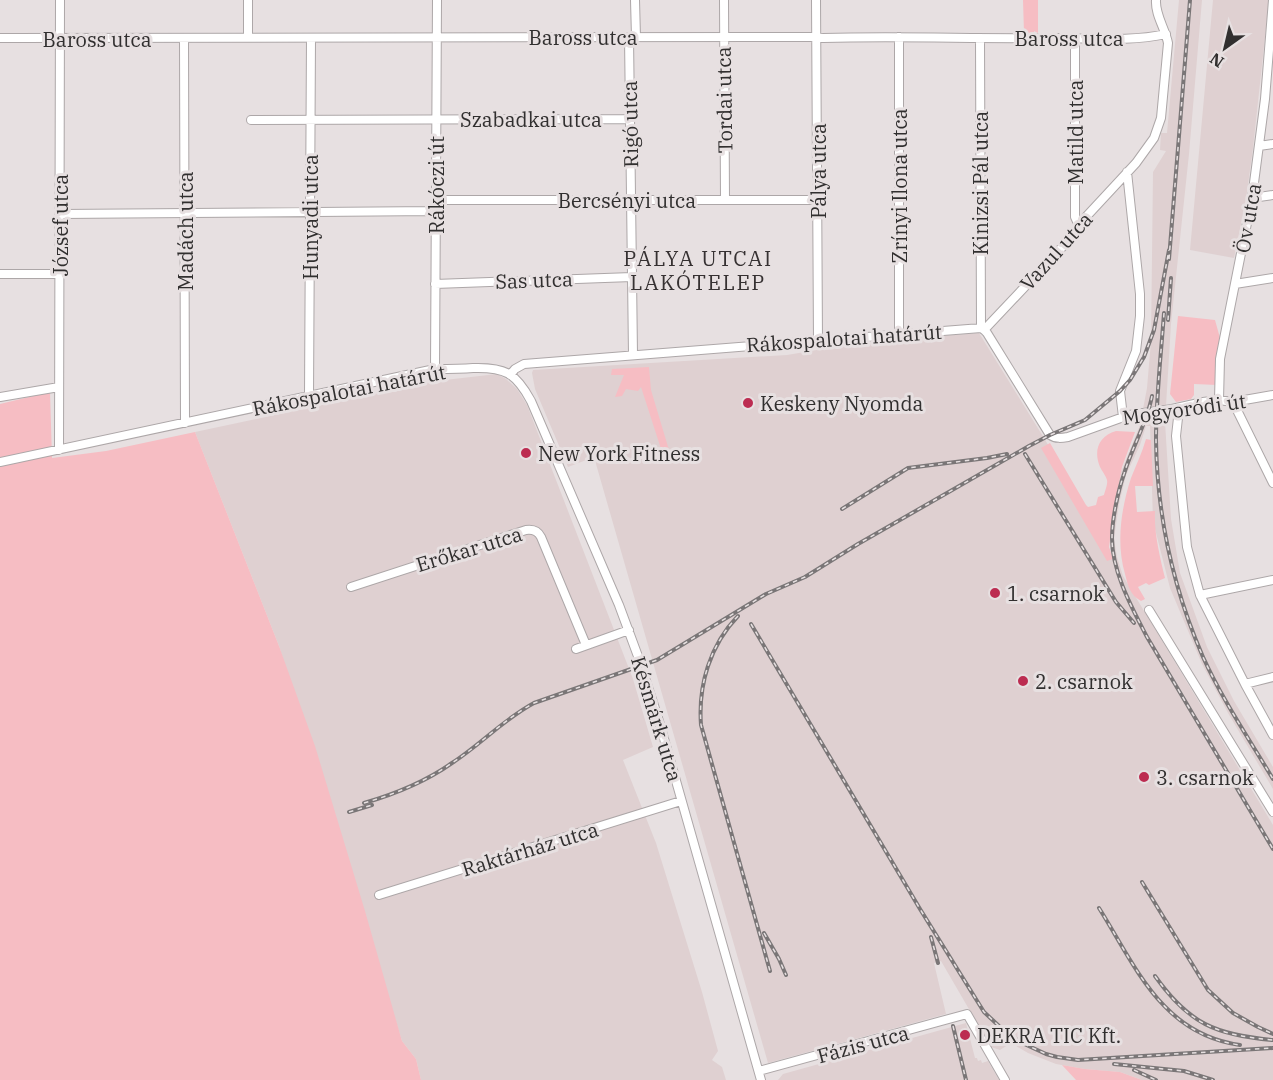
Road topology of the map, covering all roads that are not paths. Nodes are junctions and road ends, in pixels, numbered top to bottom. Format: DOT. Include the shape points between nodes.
graph roads {
  1 [pos="60,0"];
  2 [pos="248,0"];
  3 [pos="437,0"];
  4 [pos="635,0"];
  5 [pos="724,0"];
  6 [pos="816,0"];
  7 [pos="1156,0"];
  8 [pos="1273,0"];
  9 [pos="1272,16"];
  10 [pos="1166,34"];
  11 [pos="436,37"];
  12 [pos="633,37"];
  13 [pos="817,37"];
  14 [pos="899,37"];
  15 [pos="0,38"];
  16 [pos="184,38"];
  17 [pos="248,38"];
  18 [pos="311,38"];
  19 [pos="724,38"];
  20 [pos="980,38"];
  21 [pos="1075,38"];
  22 [pos="60,39"];
  23 [pos="1269,98"];
  24 [pos="630,119"];
  25 [pos="251,120"];
  26 [pos="436,120"];
  27 [pos="311,121"];
  28 [pos="1273,144"];
  29 [pos="1259,146"];
  30 [pos="1127,172"];
  31 [pos="1273,195"];
  32 [pos="1252,198"];
  33 [pos="436,200"];
  34 [pos="725,200"];
  35 [pos="818,200"];
  36 [pos="631,201"];
  37 [pos="436,211"];
  38 [pos="310,212"];
  39 [pos="185,213"];
  40 [pos="60,214"];
  41 [pos="1079,226"];
  42 [pos="0,274"];
  43 [pos="60,274"];
  44 [pos="632,277"];
  45 [pos="1273,278"];
  46 [pos="435,284"];
  47 [pos="1236,284"];
  48 [pos="982,329"];
  49 [pos="899,335"];
  50 [pos="818,341"];
  51 [pos="633,355"];
  52 [pos="435,369"];
  53 [pos="510,375"];
  54 [pos="59,387"];
  55 [pos="1273,395"];
  56 [pos="309,396"];
  57 [pos="0,397"];
  58 [pos="1219,400"];
  59 [pos="1233,402"];
  60 [pos="1178,408"];
  61 [pos="1122,417"];
  62 [pos="185,423"];
  63 [pos="59,450"];
  64 [pos="0,462"];
  65 [pos="1273,483"];
  66 [pos="1273,580"];
  67 [pos="351,587"];
  68 [pos="1200,595"];
  69 [pos="1149,610"];
  70 [pos="629,630"];
  71 [pos="586,645"];
  72 [pos="576,649"];
  73 [pos="1273,677"];
  74 [pos="1245,684"];
  75 [pos="1273,735"];
  76 [pos="681,801"];
  77 [pos="1273,812"];
  78 [pos="379,895"];
  79 [pos="760,1076"];
  80 [pos="1005,1080"];
  1 -- 22 [label="street, József utca"];
  2 -- 17 [label="street"];
  3 -- 11 [label="street, Rákóczi út"];
  4 -- 12 [label="street, Rigó utca"];
  5 -- 19 [label="street, Tordai utca"];
  6 -- 13 [label="street, Pálya utca"];
  7 -- 10 [label="street, Vazul utca"];
  8 -- 9 [label="street, Öv utca"];
  9 -- 23 [label="street, Öv utca"];
  10 -- 21 [label="street, Baross utca" via="1146,38"];
  10 -- 30 [label="street, Vazul utca" via="1160,125 1149,147"];
  11 -- 12 [label="street, Baross utca"];
  11 -- 18 [label="street, Baross utca"];
  11 -- 26 [label="street, Rákóczi út"];
  12 -- 19 [label="street, Baross utca"];
  12 -- 24 [label="street, Rigó utca"];
  13 -- 14 [label="street, Baross utca"];
  13 -- 19 [label="street, Baross utca"];
  13 -- 35 [label="street, Pálya utca"];
  14 -- 20 [label="street, Baross utca"];
  14 -- 49 [label="street, Zrínyi Ilona utca"];
  15 -- 22 [label="street, Baross utca"];
  16 -- 17 [label="street, Baross utca"];
  16 -- 22 [label="street, Baross utca"];
  16 -- 39 [label="street, Madách utca"];
  17 -- 18 [label="street, Baross utca"];
  18 -- 27 [label="street, Hunyadi utca"];
  19 -- 34 [label="street, Tordai utca"];
  20 -- 21 [label="street, Baross utca"];
  20 -- 48 [label="street, Kinizsi Pál utca"];
  21 -- 41 [label="street, Matild utca" via="1075,217"];
  22 -- 40 [label="street, József utca"];
  23 -- 29 [label="street, Öv utca"];
  24 -- 26 [label="street, Szabadkai utca"];
  24 -- 36 [label="street, Rigó utca"];
  25 -- 27 [label="street, Szabadkai utca"];
  26 -- 27 [label="street, Szabadkai utca"];
  26 -- 33 [label="street, Rákóczi út"];
  27 -- 38 [label="street, Hunyadi utca"];
  28 -- 29 [label="street"];
  29 -- 32 [label="street, Öv utca"];
  30 -- 41 [label="street, Vazul utca"];
  30 -- 61 [label="street" via="1140,316 1136,351 1120,391"];
  31 -- 32 [label="street"];
  32 -- 47 [label="street, Öv utca"];
  33 -- 36 [label="street, Bercsényi utca"];
  33 -- 37 [label="street, Rákóczi út"];
  34 -- 35 [label="street, Bercsényi utca"];
  34 -- 36 [label="street, Bercsényi utca"];
  35 -- 50 [label="street, Pálya utca"];
  36 -- 44 [label="street, Rigó utca"];
  37 -- 38 [label="street"];
  37 -- 46 [label="street, Rákóczi út"];
  38 -- 39 [label="street"];
  38 -- 56 [label="street, Hunyadi utca"];
  39 -- 40 [label="street"];
  39 -- 62 [label="street, Madách utca"];
  40 -- 43 [label="street, József utca"];
  41 -- 48 [label="street, Vazul utca"];
  42 -- 43 [label="street"];
  43 -- 54 [label="street, József utca"];
  44 -- 46 [label="street, Sas utca"];
  44 -- 51 [label="street, Rigó utca"];
  45 -- 47 [label="street"];
  46 -- 52 [label="street, Rákóczi út"];
  47 -- 58 [label="street, Öv utca" via="1220,360"];
  48 -- 49 [label="street, Rákospalotai határút"];
  48 -- 61 [label="street, Mogyoródi út" via="1050,435 1062,438"];
  49 -- 50 [label="street, Rákospalotai határút"];
  50 -- 51 [label="street, Rákospalotai határút"];
  51 -- 53 [label="street, Rákospalotai határút" via="524,364"];
  52 -- 53 [label="street, Rákospalotai határút" via="488,368"];
  52 -- 56 [label="street, Rákospalotai határút"];
  53 -- 70 [label="street, Késmárk utca" via="531,401"];
  54 -- 57 [label="street"];
  54 -- 63 [label="street, József utca"];
  55 -- 59 [label="street, Mogyoródi út"];
  56 -- 62 [label="street, Rákospalotai határút"];
  58 -- 59 [label="street, Mogyoródi út"];
  58 -- 60 [label="street, Mogyoródi út"];
  59 -- 65 [label="street"];
  60 -- 61 [label="street, Mogyoródi út"];
  60 -- 68 [label="street" via="1176,436 1187,547"];
  62 -- 63 [label="street, Rákospalotai határút"];
  63 -- 64 [label="street, Rákospalotai határút"];
  66 -- 68 [label="street"];
  67 -- 71 [label="street, Erőkar utca" via="533,530 541,537"];
  68 -- 74 [label="street"];
  69 -- 77 [label="street"];
  70 -- 71 [label="street"];
  70 -- 76 [label="street, Késmárk utca"];
  71 -- 72 [label="street"];
  73 -- 74 [label="street"];
  74 -- 75 [label="street"];
  76 -- 78 [label="street, Raktárház utca"];
  76 -- 79 [label="street, Késmárk utca"];
  79 -- 80 [label="street, Fázis utca" via="967,1014"];
}
